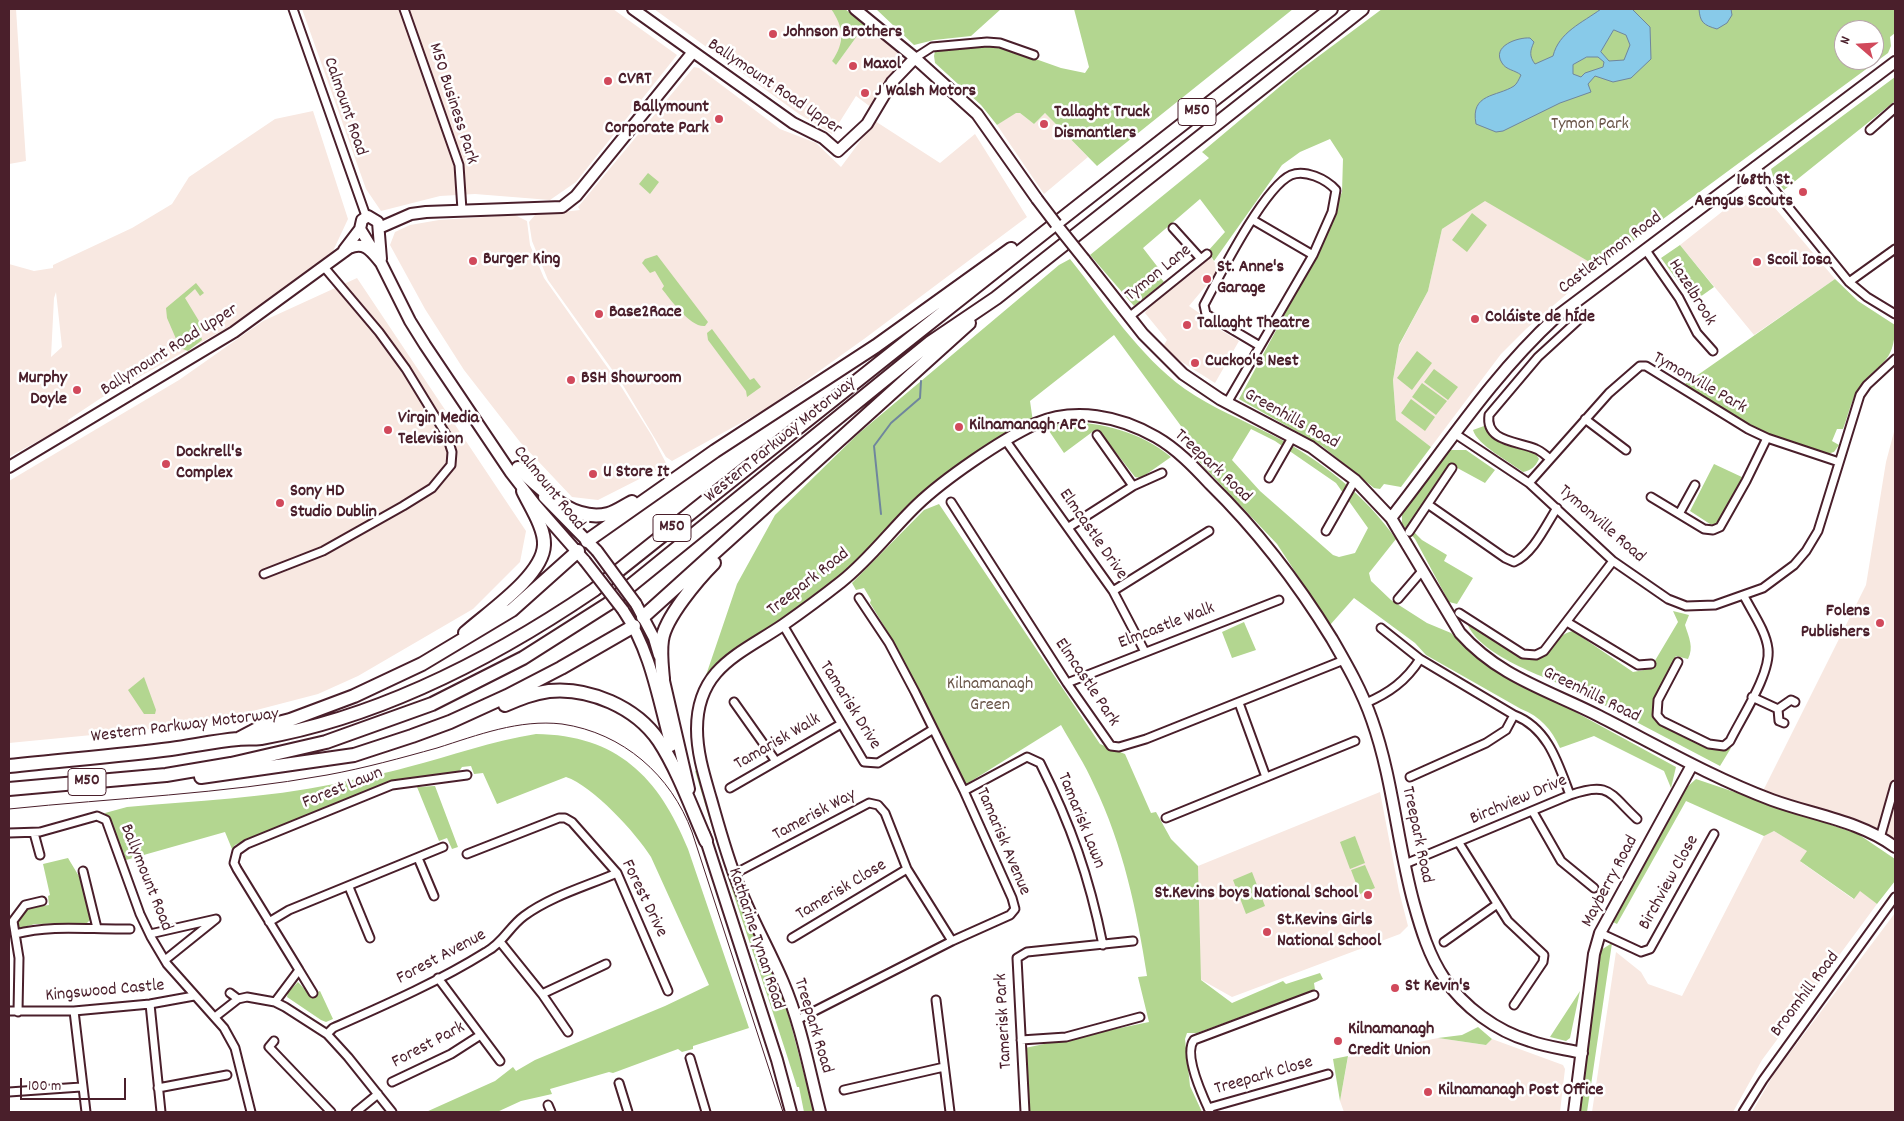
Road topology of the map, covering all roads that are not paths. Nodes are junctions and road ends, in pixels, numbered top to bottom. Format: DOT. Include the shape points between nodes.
graph roads {
  1 [pos="293,9"];
  2 [pos="404,9"];
  3 [pos="633,9"];
  4 [pos="855,9"];
  5 [pos="1331,9"];
  6 [pos="1362,9"];
  7 [pos="694,52"];
  8 [pos="1034,55"];
  9 [pos="915,58"];
  10 [pos="1895,62"];
  11 [pos="1895,108"];
  12 [pos="1870,130"];
  13 [pos="1755,166"];
  14 [pos="462,210"];
  15 [pos="1064,215"];
  16 [pos="366,216"];
  17 [pos="1252,220"];
  18 [pos="379,228"];
  19 [pos="1173,228"];
  20 [pos="360,229"];
  21 [pos="1645,249"];
  22 [pos="1895,249"];
  23 [pos="341,253"];
  24 [pos="1313,255"];
  25 [pos="382,263"];
  26 [pos="324,267"];
  27 [pos="1849,282"];
  28 [pos="996,298"];
  29 [pos="1585,314"];
  30 [pos="1895,314"];
  31 [pos="1129,317"];
  32 [pos="1260,346"];
  33 [pos="1713,351"];
  34 [pos="1895,359"];
  35 [pos="1227,403"];
  36 [pos="1585,419"];
  37 [pos="1454,433"];
  38 [pos="1097,436"];
  39 [pos="1293,436"];
  40 [pos="1767,438"];
  41 [pos="1006,441"];
  42 [pos="494,447"];
  43 [pos="1626,450"];
  44 [pos="1549,458"];
  45 [pos="1839,462"];
  46 [pos="9,467"];
  47 [pos="518,468"];
  48 [pos="1452,468"];
  49 [pos="684,472"];
  50 [pos="1162,473"];
  51 [pos="1269,478"];
  52 [pos="1355,480"];
  53 [pos="1529,483"];
  54 [pos="1133,486"];
  55 [pos="1695,486"];
  56 [pos="523,491"];
  57 [pos="1651,497"];
  58 [pos="951,502"];
  59 [pos="1428,505"];
  60 [pos="767,506"];
  61 [pos="1558,508"];
  62 [pos="1679,514"];
  63 [pos="1391,518"];
  64 [pos="1069,528"];
  65 [pos="1210,531"];
  66 [pos="1326,531"];
  67 [pos="1409,532"];
  68 [pos="587,541"];
  69 [pos="582,556"];
  70 [pos="1613,561"];
  71 [pos="1422,571"];
  72 [pos="264,574"];
  73 [pos="1113,591"];
  74 [pos="1744,596"];
  75 [pos="859,598"];
  76 [pos="1398,599"];
  77 [pos="1279,600"];
  78 [pos="1459,613"];
  79 [pos="638,622"];
  80 [pos="1567,622"];
  81 [pos="783,625"];
  82 [pos="1382,628"];
  83 [pos="444,651"];
  84 [pos="1145,652"];
  85 [pos="1344,660"];
  86 [pos="1420,660"];
  87 [pos="1678,662"];
  88 [pos="1651,664"];
  89 [pos="663,679"];
  90 [pos="1067,683"];
  91 [pos="1752,697"];
  92 [pos="734,702"];
  93 [pos="1795,702"];
  94 [pos="1239,703"];
  95 [pos="1366,703"];
  96 [pos="1778,709"];
  97 [pos="1514,715"];
  98 [pos="1784,723"];
  99 [pos="841,724"];
  100 [pos="932,730"];
  101 [pos="238,739"];
  102 [pos="1355,741"];
  103 [pos="354,755"];
  104 [pos="775,760"];
  105 [pos="1692,765"];
  106 [pos="9,766"];
  107 [pos="166,775"];
  108 [pos="466,775"];
  109 [pos="685,776"];
  110 [pos="1266,777"];
  111 [pos="1410,777"];
  112 [pos="1895,786"];
  113 [pos="730,788"];
  114 [pos="9,789"];
  115 [pos="964,791"];
  116 [pos="1570,795"];
  117 [pos="1533,812"];
  118 [pos="1166,818"];
  119 [pos="1637,819"];
  120 [pos="9,833"];
  121 [pos="34,833"];
  122 [pos="1714,834"];
  123 [pos="1880,838"];
  124 [pos="706,841"];
  125 [pos="1458,843"];
  126 [pos="443,847"];
  127 [pos="1895,847"];
  128 [pos="467,854"];
  129 [pos="40,856"];
  130 [pos="418,858"];
  131 [pos="1405,864"];
  132 [pos="907,869"];
  133 [pos="83,871"];
  134 [pos="617,873"];
  135 [pos="734,874"];
  136 [pos="349,886"];
  137 [pos="1594,888"];
  138 [pos="434,896"];
  139 [pos="1895,898"];
  140 [pos="42,901"];
  141 [pos="1496,905"];
  142 [pos="269,922"];
  143 [pos="97,928"];
  144 [pos="130,929"];
  145 [pos="1600,933"];
  146 [pos="15,934"];
  147 [pos="150,934"];
  148 [pos="370,938"];
  149 [pos="792,938"];
  150 [pos="952,941"];
  151 [pos="1134,941"];
  152 [pos="1444,942"];
  153 [pos="501,943"];
  154 [pos="1103,945"];
  155 [pos="165,960"];
  156 [pos="606,964"];
  157 [pos="299,970"];
  158 [pos="438,978"];
  159 [pos="668,991"];
  160 [pos="230,993"];
  161 [pos="313,993"];
  162 [pos="542,994"];
  163 [pos="1314,995"];
  164 [pos="194,996"];
  165 [pos="238,999"];
  166 [pos="936,1000"];
  167 [pos="275,1002"];
  168 [pos="150,1004"];
  169 [pos="1514,1006"];
  170 [pos="9,1011"];
  171 [pos="74,1011"];
  172 [pos="18,1012"];
  173 [pos="1140,1017"];
  174 [pos="215,1018"];
  175 [pos="797,1020"];
  176 [pos="568,1032"];
  177 [pos="327,1034"];
  178 [pos="480,1036"];
  179 [pos="1020,1040"];
  180 [pos="274,1041"];
  181 [pos="1582,1053"];
  182 [pos="690,1058"];
  183 [pos="500,1061"];
  184 [pos="944,1067"];
  185 [pos="1328,1074"];
  186 [pos="227,1075"];
  187 [pos="392,1082"];
  188 [pos="619,1084"];
  189 [pos="81,1087"];
  190 [pos="158,1088"];
  191 [pos="844,1090"];
  192 [pos="9,1092"];
  193 [pos="378,1094"];
  194 [pos="1209,1110"];
  195 [pos="86,1112"];
  196 [pos="161,1112"];
  197 [pos="251,1112"];
  198 [pos="331,1112"];
  199 [pos="356,1112"];
  200 [pos="392,1112"];
  201 [pos="628,1112"];
  202 [pos="706,1112"];
  203 [pos="791,1112"];
  204 [pos="820,1112"];
  205 [pos="950,1112"];
  206 [pos="1025,1112"];
  207 [pos="1574,1112"];
  208 [pos="1743,1112"];
  1 -- 16 [label="street, Calmount Road"];
  2 -- 14 [label="street, M50 Business Park" via="459,165"];
  3 -- 7 [label="street"];
  4 -- 9 [label="street, Greenhills Road"];
  5 -- 15 [label="highway, Western Parkway Motorway / M50"];
  6 -- 28 [label="highway, Western Parkway Motorway / M50"];
  7 -- 9 [label="street, Ballymount Road Upper" via="793,123 823,138 838,152 867,124 892,82"];
  7 -- 14 [label="street, Ballymount Road Upper" via="576,196 562,207"];
  8 -- 9 [label="street" via="1000,43 987,42 932,47"];
  9 -- 31 [label="street, Greenhills Road, bridge" via="976,114 1036,199"];
  10 -- 13 [label="street, Castletymon Road"];
  11 -- 12 [label="street"];
  13 -- 21 [label="street, Castletymon Road"];
  13 -- 27 [label="street"];
  14 -- 18 [label="street, Ballymount Road Upper" via="411,214"];
  15 -- 49 [label="highway, M50" via="1039,229 876,346"];
  15 -- 101 [label="highway, Western Parkway Motorway / M50" via="594,590 562,611 471,664 410,692 309,727"];
  16 -- 18 [label="street" via="376,220"];
  16 -- 20 [label="street, Ballymount Road Upper"];
  17 -- 24 [label="street"];
  17 -- 24 [label="street" via="1269,193 1290,176 1304,173 1323,180 1336,190 1336,199"];
  17 -- 32 [label="street" via="1204,310"];
  18 -- 25 [label="street, Calmount Road"];
  19 -- 31 [label="street, Tymon Lane" via="1204,256"];
  20 -- 23 [label="street, Ballymount Road Upper"];
  20 -- 25 [label="street, Calmount Road"];
  21 -- 33 [label="street, Hazelbrook" via="1680,298 1697,333"];
  21 -- 37 [label="street, Castletymon Road" via="1576,300 1519,352"];
  22 -- 27 [label="street"];
  23 -- 25 [label="street, Ballymount Road Upper" via="360,244"];
  23 -- 26 [label="street, Ballymount Road Upper"];
  24 -- 32 [label="street"];
  25 -- 42 [label="street, Calmount Road" via="410,321"];
  26 -- 46 [label="street, Ballymount Road Upper" via="234,332"];
  26 -- 72 [label="street" via="406,369 448,436 451,465 432,488 403,506 323,551"];
  27 -- 30 [label="street"];
  28 -- 60 [label="highway, M50"];
  28 -- 107 [label="highway, Western Parkway Motorway / M50" via="931,342 608,604 523,658 432,704 335,738 231,764"];
  29 -- 44 [label="street" via="1538,357 1489,415 1491,430 1503,439 1538,449"];
  31 -- 35 [label="street, Greenhills Road" via="1178,364"];
  32 -- 35 [label="street"];
  34 -- 45 [label="street, Tymonville Road" via="1860,395"];
  35 -- 39 [label="street, Greenhills Road"];
  36 -- 40 [label="street, Tymonville Park" via="1609,392 1640,366 1646,366 1714,410"];
  36 -- 43 [label="street"];
  36 -- 44 [label="street, Tymonville Park"];
  37 -- 53 [label="street, Tymonville Road"];
  37 -- 63 [label="street, Castletymon Road"];
  38 -- 54 [label="street"];
  39 -- 51 [label="street"];
  39 -- 52 [label="street, Greenhills Road"];
  40 -- 45 [label="street, Tymonville Park"];
  40 -- 62 [label="street" via="1720,527 1704,529"];
  41 -- 64 [label="street, Elmcastle Drive"];
  41 -- 81 [label="street, Treepark Road" via="932,492 844,580"];
  41 -- 85 [label="street, Treepark Road" via="1056,417 1078,415 1118,421 1155,437 1199,472 1284,565"];
  42 -- 47 [label="street, Calmount Road"];
  42 -- 56 [label="street, Calmount Road"];
  44 -- 53 [label="street, Tymonville Park"];
  45 -- 74 [label="street, Tymonville Road" via="1818,531 1806,551 1779,577"];
  47 -- 49 [label="highway, M50" via="565,506 584,514 597,515 609,514"];
  47 -- 68 [label="street, Calmount Road"];
  48 -- 59 [label="street"];
  49 -- 68 [label="highway, M50"];
  50 -- 54 [label="street"];
  52 -- 63 [label="street, Greenhills Road"];
  52 -- 66 [label="street"];
  53 -- 61 [label="street, Tymonville Road"];
  54 -- 64 [label="street"];
  55 -- 62 [label="street"];
  56 -- 69 [label="street, Calmount Road"];
  56 -- 83 [label="highway, M50" via="540,527 544,544 537,567 522,584"];
  57 -- 62 [label="street"];
  58 -- 90 [label="street, Elmcastle Park"];
  59 -- 61 [label="street" via="1514,562 1520,560"];
  59 -- 67 [label="street"];
  60 -- 79 [label="highway, M50"];
  60 -- 89 [label="highway, M50" via="711,566 666,626 662,640"];
  61 -- 70 [label="street, Tymonville Road"];
  63 -- 71 [label="street, Greenhills Road"];
  64 -- 73 [label="street, Elmcastle Drive"];
  65 -- 73 [label="street"];
  68 -- 69 [label="street"];
  68 -- 79 [label="street, Katharine Tynan Road, bridge" via="636,604"];
  69 -- 79 [label="street, Katharine Tynan Road, bridge" via="623,610"];
  69 -- 83 [label="highway, M50" via="512,610"];
  70 -- 74 [label="street, Tymonville Road" via="1668,599 1686,606 1714,606"];
  70 -- 80 [label="street"];
  71 -- 76 [label="street"];
  71 -- 105 [label="street, Greenhills Road" via="1460,633 1498,668 1592,712"];
  73 -- 84 [label="street, Elmcastle Drive"];
  74 -- 91 [label="street" via="1768,648 1768,662"];
  75 -- 100 [label="street, Tamarisk Avenue" via="889,643"];
  77 -- 84 [label="street, Elmcastle Walk"];
  78 -- 80 [label="street" via="1523,654 1530,655 1544,652"];
  79 -- 89 [label="street, Katharine Tynan Road" via="654,638"];
  79 -- 103 [label="highway, M50" via="561,668 479,709 441,726"];
  79 -- 109 [label="street, Katharine Tynan Road" via="674,757"];
  80 -- 88 [label="street" via="1638,665"];
  81 -- 99 [label="street, Tamarisk Drive"];
  81 -- 135 [label="street, Treepark Road" via="713,673 698,706 697,747"];
  82 -- 86 [label="street"];
  83 -- 101 [label="highway, M50" via="354,696 260,728"];
  84 -- 90 [label="street, Elmcastle Walk"];
  85 -- 94 [label="street, Elmcastle Park"];
  85 -- 95 [label="street, Treepark Road"];
  86 -- 95 [label="street" via="1399,684"];
  86 -- 97 [label="street"];
  87 -- 91 [label="street" via="1658,700 1657,715 1662,721 1710,744 1724,746 1730,741"];
  89 -- 109 [label="street, Katharine Tynan Road"];
  90 -- 94 [label="street, Elmcastle Park" via="1103,737 1111,746 1119,748"];
  91 -- 96 [label="street"];
  92 -- 104 [label="street"];
  93 -- 96 [label="street" via="1791,700"];
  94 -- 110 [label="street"];
  95 -- 131 [label="street, Treepark Road" via="1387,778"];
  96 -- 98 [label="street" via="1779,721"];
  97 -- 111 [label="street" via="1506,730 1486,743"];
  97 -- 116 [label="street" via="1536,727 1548,743"];
  99 -- 100 [label="street, Tamarisk Drive" via="864,762 869,764 878,764"];
  99 -- 104 [label="street, Tamarisk Walk"];
  100 -- 115 [label="street, Tamarisk Avenue"];
  101 -- 106 [label="highway, Western Parkway Motorway / M50"];
  102 -- 110 [label="street"];
  103 -- 107 [label="highway, M50" via="188,779"];
  103 -- 124 [label="highway, M50" via="410,741 532,694 550,691 589,695 630,712 653,734"];
  104 -- 113 [label="street, Tamarisk Walk"];
  105 -- 123 [label="street, Greenhills Road" via="1740,788"];
  105 -- 145 [label="street, Mayberry Road"];
  107 -- 114 [label="highway, Western Parkway Motorway / M50"];
  108 -- 142 [label="street, Forest Lawn" via="392,785 247,844 237,851 234,863"];
  109 -- 124 [label="street, Katharine Tynan Road"];
  110 -- 118 [label="street"];
  112 -- 123 [label="street"];
  115 -- 150 [label="street, Tamarisk Avenue" via="1015,909 1010,916"];
  115 -- 154 [label="street, Tamarisk Lawn" via="1027,757 1040,763 1079,850"];
  116 -- 117 [label="street, Birchview Drive"];
  116 -- 119 [label="street, Birchview Drive" via="1596,787 1605,788"];
  117 -- 125 [label="street, Birchview Drive"];
  117 -- 137 [label="street" via="1561,861"];
  120 -- 121 [label="street, Ballymount Road"];
  121 -- 129 [label="street"];
  121 -- 147 [label="street, Ballymount Road" via="97,816 103,818"];
  122 -- 145 [label="street, Birchview Close" via="1650,950 1641,952"];
  123 -- 127 [label="street, Greenhills Road"];
  124 -- 203 [label="street, Katharine Tynan Road"];
  125 -- 131 [label="street, Birchview Drive"];
  125 -- 141 [label="street"];
  126 -- 130 [label="street"];
  128 -- 134 [label="street, Forest Drive" via="565,818"];
  130 -- 136 [label="street"];
  130 -- 138 [label="street"];
  131 -- 181 [label="street, Treepark Road" via="1421,927 1434,962 1447,983 1482,1017 1502,1030 1529,1041"];
  132 -- 135 [label="street, Tamerisk Way" via="885,813 878,804 869,803"];
  132 -- 149 [label="street, Tamerisk Close"];
  132 -- 150 [label="street, Tamerisk Way"];
  133 -- 143 [label="street"];
  134 -- 153 [label="street, Forest Avenue" via="526,914 513,924"];
  134 -- 159 [label="street, Forest Drive"];
  135 -- 175 [label="street, Treepark Road"];
  136 -- 142 [label="street"];
  136 -- 148 [label="street"];
  139 -- 208 [label="street, Broomhill Road"];
  140 -- 146 [label="street, Kingswood Castle" via="25,905 18,913 13,920"];
  141 -- 152 [label="street"];
  141 -- 169 [label="street" via="1544,955 1543,962"];
  142 -- 157 [label="street"];
  143 -- 144 [label="street"];
  143 -- 146 [label="street" via="56,927"];
  145 -- 181 [label="street, Mayberry Road" via="1594,954"];
  146 -- 172 [label="street, Kingswood Castle" via="20,980"];
  147 -- 155 [label="street, Ballymount Road"];
  147 -- 155 [label="street" via="219,918"];
  150 -- 175 [label="street, Tamarisk Avenue"];
  151 -- 154 [label="street, Tamerisk Park"];
  153 -- 158 [label="street, Forest Avenue"];
  153 -- 162 [label="street"];
  154 -- 179 [label="street, Tamerisk Park" via="1027,952 1017,958"];
  155 -- 164 [label="street, Ballymount Road"];
  156 -- 162 [label="street"];
  157 -- 161 [label="street"];
  157 -- 167 [label="street"];
  158 -- 177 [label="street, Forest Avenue" via="333,1028"];
  158 -- 178 [label="street, Forest Park"];
  160 -- 165 [label="street"];
  162 -- 176 [label="street"];
  163 -- 194 [label="street" via="1194,1040 1190,1054"];
  164 -- 168 [label="street, Kingswood Castle"];
  164 -- 174 [label="street, Ballymount Road"];
  165 -- 167 [label="street" via="247,997"];
  165 -- 174 [label="street"];
  166 -- 184 [label="street"];
  167 -- 177 [label="street"];
  168 -- 171 [label="street, Kingswood Castle"];
  168 -- 190 [label="street"];
  170 -- 172 [label="street, Kingswood Castle"];
  171 -- 172 [label="street, Kingswood Castle"];
  171 -- 189 [label="street"];
  173 -- 179 [label="street" via="1066,1037"];
  174 -- 197 [label="street, Ballymount Road" via="235,1048"];
  175 -- 204 [label="street, Treepark Road"];
  177 -- 193 [label="street"];
  178 -- 183 [label="street, Forest Park"];
  178 -- 187 [label="street, Forest Park" via="451,1054"];
  179 -- 206 [label="street, Tamerisk Park"];
  180 -- 198 [label="street" via="269,1047"];
  181 -- 207 [label="street, Mayberry Road"];
  182 -- 202 [label="street"];
  184 -- 191 [label="street"];
  184 -- 205 [label="street"];
  185 -- 194 [label="street, Treepark Close"];
  186 -- 190 [label="street"];
  188 -- 201 [label="street"];
  189 -- 192 [label="street"];
  189 -- 195 [label="street"];
  190 -- 196 [label="street"];
  193 -- 199 [label="street"];
  193 -- 200 [label="street"];
}
